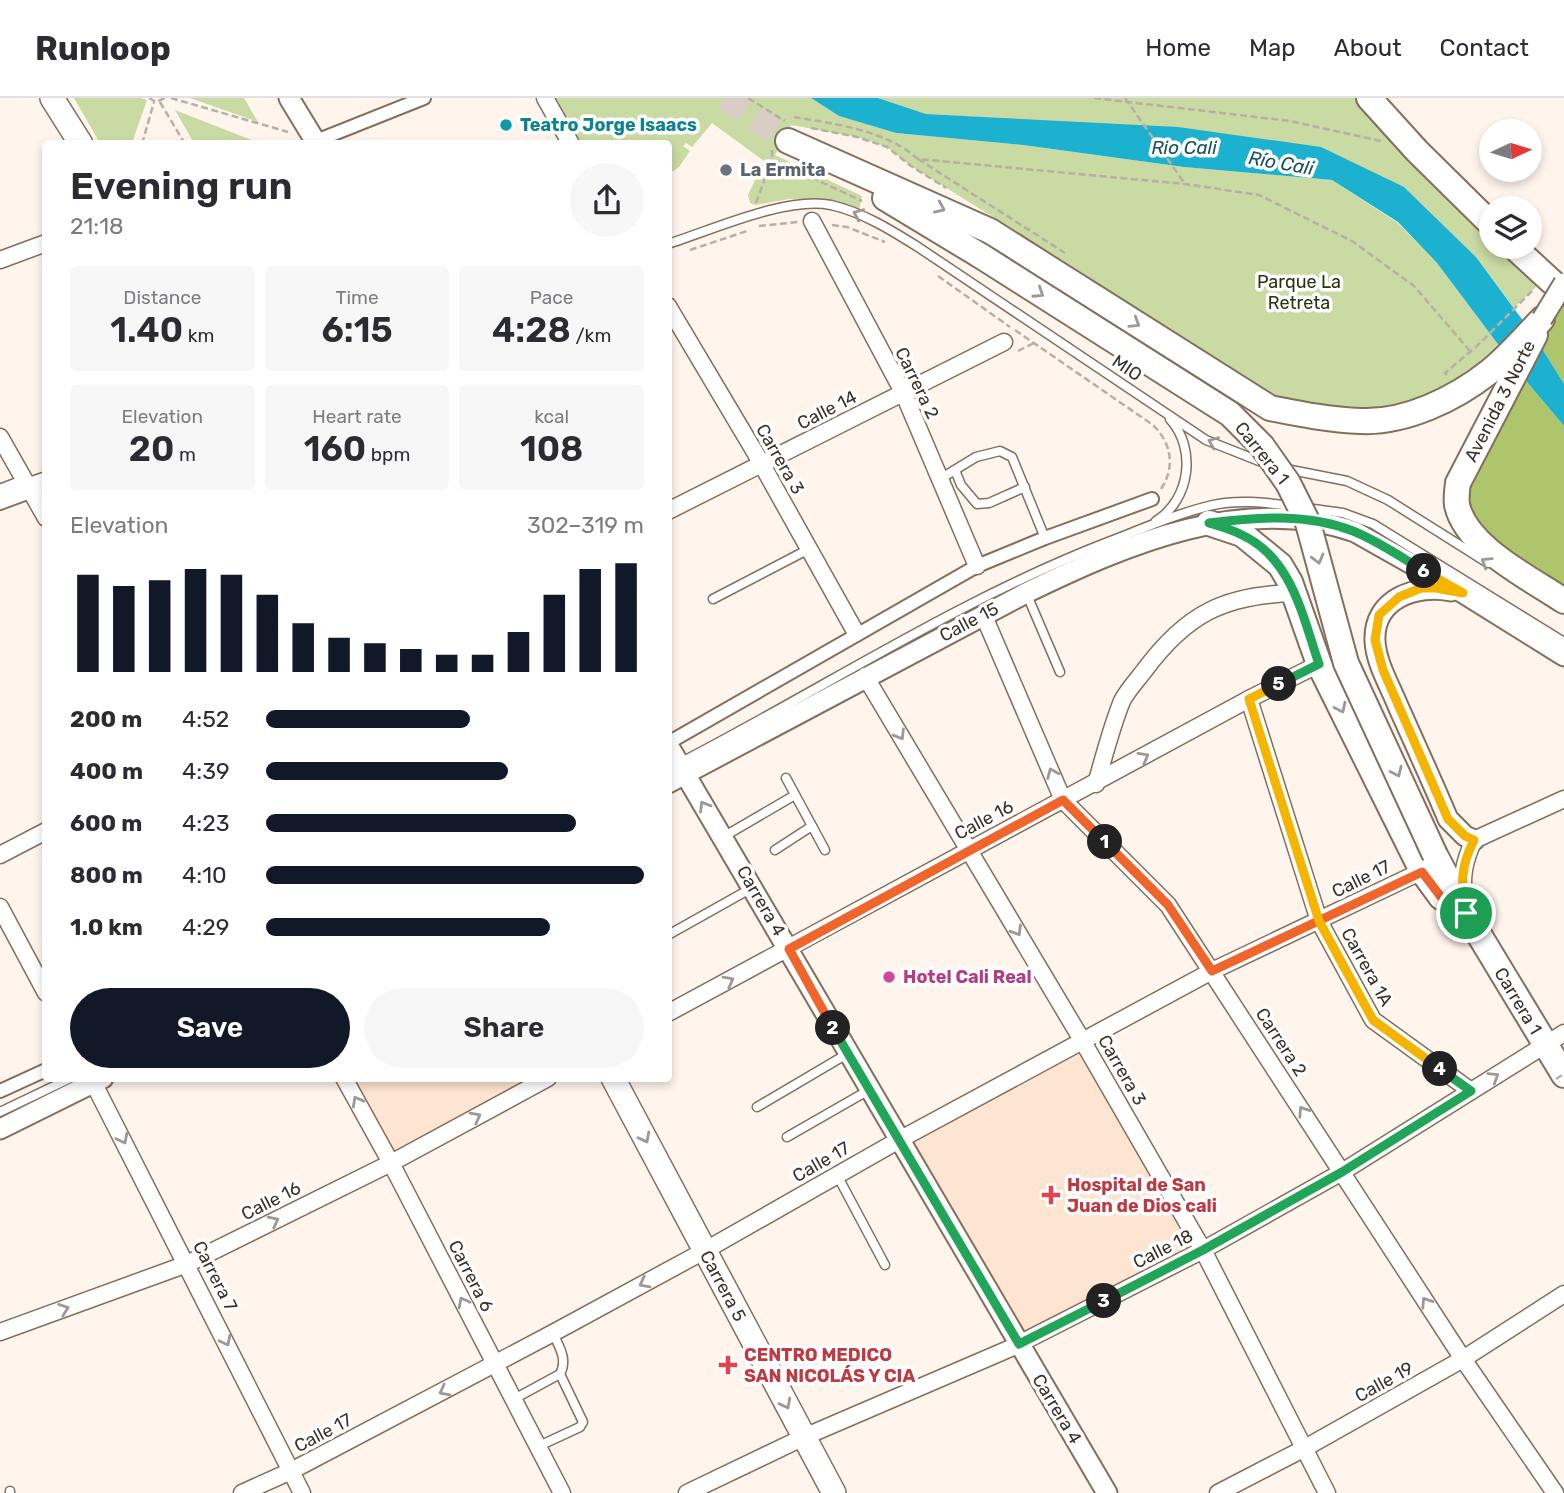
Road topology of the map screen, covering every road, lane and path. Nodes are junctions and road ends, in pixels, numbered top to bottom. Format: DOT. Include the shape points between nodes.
graph roads {
  1 [pos="52,98"];
  2 [pos="149,98"];
  3 [pos="165,98"];
  4 [pos="170,98"];
  5 [pos="289,98"];
  6 [pos="424,98"];
  7 [pos="545,98"];
  8 [pos="748,98"];
  9 [pos="1094,98"];
  10 [pos="1371,99"];
  11 [pos="1127,101"];
  12 [pos="154,102"];
  13 [pos="160,102"];
  14 [pos="287,132"];
  15 [pos="789,134"];
  16 [pos="78,140"];
  17 [pos="143,140"];
  18 [pos="183,140"];
  19 [pos="312,140"];
  20 [pos="321,140"];
  21 [pos="569,140"];
  22 [pos="1384,141"];
  23 [pos="887,146"];
  24 [pos="918,159"];
  25 [pos="1184,183"];
  26 [pos="1479,212"];
  27 [pos="757,215"];
  28 [pos="812,221"];
  29 [pos="759,226"];
  30 [pos="672,243"];
  31 [pos="42,244"];
  32 [pos="690,250"];
  33 [pos="1527,259"];
  34 [pos="0,260"];
  35 [pos="1075,260"];
  36 [pos="1564,283"];
  37 [pos="1536,287"];
  38 [pos="1564,292"];
  39 [pos="672,313"];
  40 [pos="1542,320"];
  41 [pos="1004,342"];
  42 [pos="1470,352"];
  43 [pos="1450,379"];
  44 [pos="903,392"];
  45 [pos="1162,410"];
  46 [pos="0,437"];
  47 [pos="762,465"];
  48 [pos="955,470"];
  49 [pos="940,479"];
  50 [pos="1025,487"];
  51 [pos="32,489"];
  52 [pos="0,493"];
  53 [pos="1152,499"];
  54 [pos="0,503"];
  55 [pos="672,509"];
  56 [pos="42,510"];
  57 [pos="1209,523"];
  58 [pos="1144,528"];
  59 [pos="1045,538"];
  60 [pos="809,549"];
  61 [pos="977,566"];
  62 [pos="1026,593"];
  63 [pos="1294,593"];
  64 [pos="1463,593"];
  65 [pos="713,599"];
  66 [pos="1564,601"];
  67 [pos="1564,612"];
  68 [pos="983,614"];
  69 [pos="856,633"];
  70 [pos="1564,642"];
  71 [pos="1564,656"];
  72 [pos="1319,664"];
  73 [pos="1060,672"];
  74 [pos="865,676"];
  75 [pos="1249,699"];
  76 [pos="672,742"];
  77 [pos="675,772"];
  78 [pos="786,778"];
  79 [pos="1096,784"];
  80 [pos="795,795"];
  81 [pos="1564,799"];
  82 [pos="1063,800"];
  83 [pos="812,826"];
  84 [pos="42,833"];
  85 [pos="723,837"];
  86 [pos="1474,840"];
  87 [pos="775,849"];
  88 [pos="825,850"];
  89 [pos="969,850"];
  90 [pos="0,855"];
  91 [pos="1428,863"];
  92 [pos="753,887"];
  93 [pos="0,907"];
  94 [pos="1466,913"];
  95 [pos="1319,921"];
  96 [pos="672,933"];
  97 [pos="789,949"];
  98 [pos="1212,971"];
  99 [pos="42,986"];
  100 [pos="672,1011"];
  101 [pos="1558,1039"];
  102 [pos="1082,1040"];
  103 [pos="847,1054"];
  104 [pos="42,1072"];
  105 [pos="1561,1076"];
  106 [pos="63,1082"];
  107 [pos="92,1082"];
  108 [pos="97,1082"];
  109 [pos="346,1082"];
  110 [pos="541,1082"];
  111 [pos="615,1082"];
  112 [pos="869,1090"];
  113 [pos="0,1091"];
  114 [pos="1471,1091"];
  115 [pos="757,1107"];
  116 [pos="0,1112"];
  117 [pos="0,1129"];
  118 [pos="787,1137"];
  119 [pos="899,1140"];
  120 [pos="391,1163"];
  121 [pos="1342,1172"];
  122 [pos="837,1175"];
  123 [pos="1203,1250"];
  124 [pos="704,1251"];
  125 [pos="187,1264"];
  126 [pos="885,1265"];
  127 [pos="1564,1294"];
  128 [pos="0,1332"];
  129 [pos="553,1333"];
  130 [pos="1019,1344"];
  131 [pos="1463,1359"];
  132 [pos="495,1364"];
  133 [pos="560,1374"];
  134 [pos="514,1399"];
  135 [pos="804,1437"];
  136 [pos="539,1446"];
  137 [pos="1305,1448"];
  138 [pos="291,1471"];
  139 [pos="242,1493"];
  140 [pos="302,1493"];
  141 [pos="562,1493"];
  142 [pos="687,1493"];
  143 [pos="834,1493"];
  144 [pos="1107,1493"];
  145 [pos="1218,1493"];
  146 [pos="1327,1493"];
  147 [pos="1555,1493"];
  1 -- 16 [label="main road"];
  2 -- 12 [label="path"];
  3 -- 13 [label="path"];
  4 -- 14 [label="path"];
  5 -- 19 [label="street"];
  6 -- 20 [label="street"];
  7 -- 21 [label="street"];
  8 -- 15 [label="path"];
  9 -- 11 [label="path"];
  10 -- 26 [label="main road"];
  11 -- 22 [label="path" via="1290,121"];
  11 -- 25 [label="path"];
  12 -- 13 [label="path"];
  12 -- 17 [label="path"];
  13 -- 18 [label="path"];
  15 -- 23 [label="path" via="857,136"];
  15 -- 24 [label="path" via="859,130 903,145"];
  15 -- 27 [label="path" via="755,205"];
  15 -- 40 [label="main road, one-way" via="990,231 1270,408 1363,421 1416,411 1458,393 1489,372"];
  15 -- 91 [label="main road, Carrera 1, one-way, bridge" via="1230,414 1262,446 1308,523 1346,663"];
  24 -- 25 [label="path"];
  24 -- 35 [label="path"];
  25 -- 42 [label="path" via="1259,195 1352,241 1414,286"];
  27 -- 29 [label="path"];
  27 -- 30 [label="lane, MIO"];
  45 -- 27 [label="lane, MIO, one-way" via="954,270 861,215 828,204 791,205"];
  28 -- 29 [label="path"];
  28 -- 44 [label="street, Carrera 2"];
  29 -- 32 [label="path"];
  31 -- 34 [label="street"];
  33 -- 38 [label="main road"];
  36 -- 40 [label="street, bridge"];
  37 -- 42 [label="path"];
  39 -- 47 [label="street, Carrera 3"];
  40 -- 66 [label="main road, Avenida 3 Norte" via="1458,483 1457,504 1466,527 1489,550"];
  41 -- 44 [label="street, Calle 14"];
  42 -- 43 [label="path" via="1445,373"];
  44 -- 47 [label="street, Calle 14"];
  44 -- 49 [label="street, Carrera 2"];
  45 -- 58 [label="lane" via="1184,444 1186,474 1175,503"];
  67 -- 45 [label="lane, MIO, one-way" via="1388,500 1347,481 1276,467 1206,440"];
  46 -- 51 [label="street"];
  47 -- 55 [label="street, Calle 14"];
  47 -- 60 [label="street, Carrera 3"];
  48 -- 49 [label="lane"];
  48 -- 50 [label="lane" via="977,504"];
  48 -- 50 [label="lane" via="976,457 1000,451 1012,457"];
  49 -- 61 [label="street, Carrera 2"];
  50 -- 59 [label="lane"];
  51 -- 52 [label="street"];
  51 -- 54 [label="street"];
  51 -- 56 [label="street"];
  53 -- 59 [label="street"];
  57 -- 62 [label="street, Calle 15" via="1148,542"];
  57 -- 63 [label="main road" via="1242,534 1265,550 1280,565"];
  57 -- 64 [label="street, Calle 15" via="1289,517 1338,526"];
  58 -- 70 [label="lane" via="1214,505 1270,503 1343,513 1373,524"];
  58 -- 77 [label="lane" via="976,600"];
  59 -- 61 [label="street"];
  60 -- 65 [label="lane"];
  60 -- 69 [label="street, Carrera 3"];
  61 -- 69 [label="street"];
  62 -- 68 [label="street, Calle 15"];
  62 -- 73 [label="lane"];
  63 -- 72 [label="main road"];
  63 -- 79 [label="street" via="1221,604 1201,614 1161,647 1123,699"];
  64 -- 71 [label="street, Calle 15"];
  64 -- 86 [label="street" via="1421,588 1399,597 1379,615 1375,640 1383,670 1448,819"];
  68 -- 74 [label="street, Calle 15"];
  82 -- 68 [label="street, Carrera 2, one-way"];
  69 -- 76 [label="street"];
  72 -- 75 [label="street, Calle 16"];
  72 -- 91 [label="main road, one-way"];
  74 -- 77 [label="street, Calle 15"];
  74 -- 89 [label="street, Carrera 3, one-way"];
  79 -- 75 [label="street, Calle 16, one-way"];
  75 -- 95 [label="street, Carrera 1A"];
  85 -- 77 [label="street, Carrera 4, one-way"];
  78 -- 80 [label="lane"];
  79 -- 82 [label="street, Calle 16"];
  80 -- 83 [label="lane"];
  80 -- 85 [label="lane"];
  81 -- 86 [label="street"];
  82 -- 89 [label="street, Calle 16"];
  82 -- 98 [label="street, Carrera 2" via="1168,905"];
  83 -- 87 [label="lane"];
  83 -- 88 [label="lane"];
  84 -- 90 [label="street"];
  85 -- 92 [label="street, Carrera 4"];
  86 -- 94 [label="street" via="1461,883"];
  89 -- 97 [label="street, Calle 16"];
  89 -- 102 [label="street, Carrera 3, one-way"];
  91 -- 94 [label="main road, Carrera 1"];
  91 -- 95 [label="street, Calle 17"];
  92 -- 96 [label="lane"];
  92 -- 97 [label="street, Carrera 4"];
  93 -- 99 [label="street"];
  94 -- 101 [label="main road, Carrera 1"];
  95 -- 98 [label="street, Calle 17"];
  95 -- 114 [label="street, Carrera 1A" via="1373,1020"];
  100 -- 97 [label="street, Calle 16, one-way"];
  97 -- 103 [label="street, Carrera 4"];
  98 -- 102 [label="street, Calle 17"];
  121 -- 98 [label="street, Carrera 2, one-way"];
  101 -- 105 [label="main road, Carrera 1"];
  114 -- 101 [label="street, Calle 18, one-way"];
  102 -- 119 [label="street, Calle 17"];
  102 -- 123 [label="street, Carrera 3"];
  103 -- 112 [label="street, Carrera 4"];
  103 -- 115 [label="lane"];
  104 -- 113 [label="street"];
  106 -- 116 [label="lane"];
  107 -- 117 [label="street"];
  108 -- 125 [label="street, Carrera 7, one-way"];
  120 -- 109 [label="street, Carrera 6, one-way"];
  120 -- 110 [label="street, Calle 16, one-way"];
  111 -- 124 [label="main road, Carrera 5, one-way"];
  112 -- 118 [label="lane"];
  112 -- 119 [label="street, Carrera 4"];
  114 -- 121 [label="street, Calle 18"];
  119 -- 122 [label="street, Calle 17"];
  119 -- 130 [label="street, Carrera 4"];
  125 -- 120 [label="street, Calle 16, one-way"];
  132 -- 120 [label="street, Carrera 6, one-way"];
  121 -- 123 [label="street, Calle 18"];
  131 -- 121 [label="street, Carrera 2, one-way"];
  122 -- 124 [label="street, Calle 17"];
  122 -- 126 [label="lane"];
  123 -- 130 [label="street, Calle 18"];
  123 -- 137 [label="street, Carrera 3"];
  124 -- 129 [label="street, Calle 17, one-way"];
  124 -- 135 [label="main road, Carrera 5, one-way"];
  128 -- 125 [label="street, Calle 16, one-way"];
  125 -- 138 [label="street, Carrera 7, one-way"];
  127 -- 131 [label="street, Calle 19"];
  129 -- 132 [label="street, Calle 17"];
  129 -- 133 [label="lane" via="563,1355"];
  130 -- 135 [label="street, Calle 18"];
  130 -- 144 [label="street, Carrera 4"];
  131 -- 137 [label="street, Calle 19"];
  131 -- 147 [label="street, Carrera 2"];
  132 -- 134 [label="street, Carrera 6"];
  132 -- 138 [label="street, Calle 17, one-way"];
  133 -- 134 [label="lane"];
  133 -- 136 [label="lane" via="583,1422"];
  134 -- 136 [label="street, Carrera 6"];
  135 -- 142 [label="street, Calle 18"];
  135 -- 143 [label="main road, Carrera 5"];
  136 -- 141 [label="street, Carrera 6"];
  137 -- 145 [label="street, Calle 19"];
  137 -- 146 [label="street, Carrera 3"];
  138 -- 139 [label="street, Calle 17"];
  138 -- 140 [label="street, Carrera 7"];
}
